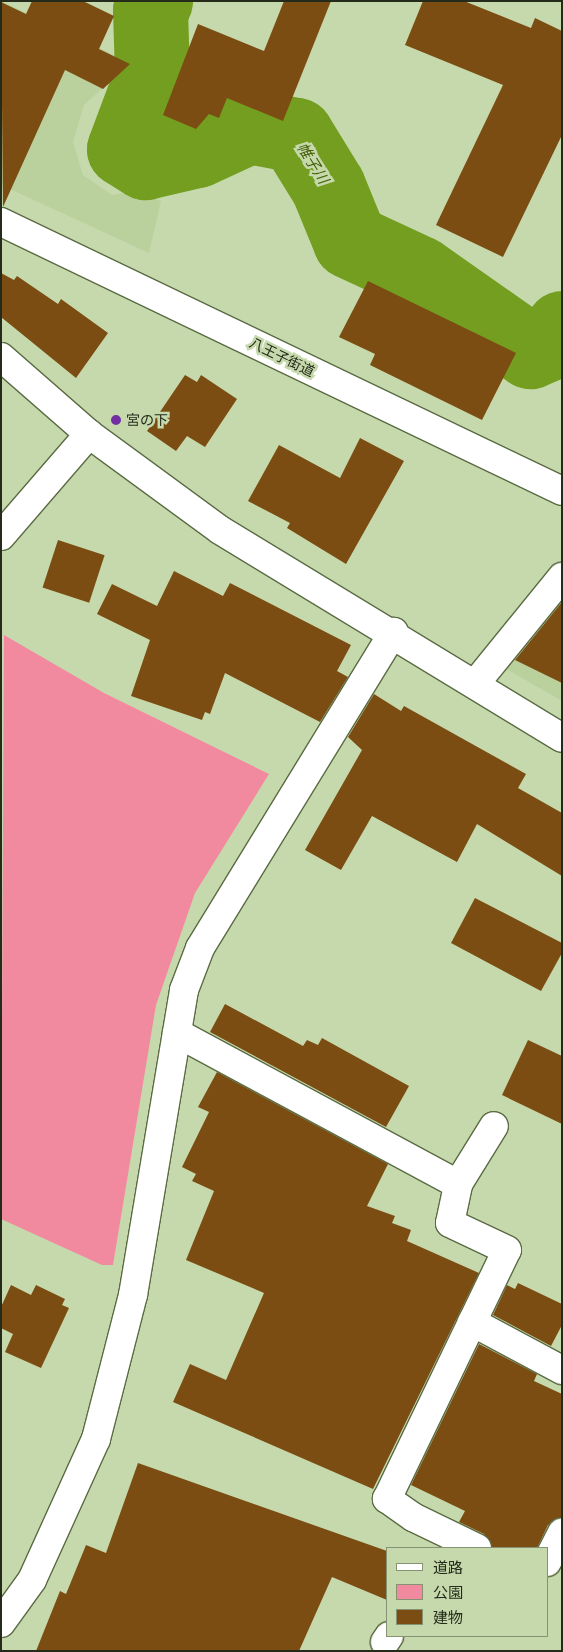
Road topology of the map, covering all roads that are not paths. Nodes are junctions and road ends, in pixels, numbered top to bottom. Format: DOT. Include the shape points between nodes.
graph roads {
  1 [pos="1,222"];
  2 [pos="1,357"];
  3 [pos="89,434"];
  4 [pos="562,491"];
  5 [pos="1,536"];
  6 [pos="562,577"];
  7 [pos="394,632"];
  8 [pos="475,684"];
  9 [pos="562,738"];
  10 [pos="177,1033"];
  11 [pos="494,1126"];
  12 [pos="458,1184"];
  13 [pos="472,1322"];
  14 [pos="562,1370"];
  15 [pos="562,1533"];
  16 [pos="434,1539"];
  17 [pos="472,1547"];
  18 [pos="548,1560"];
  19 [pos="1,1623"];
  1 -- 4 [label="main road, 八王子街道"];
  2 -- 3 [label="main road"];
  3 -- 5 [label="main road"];
  3 -- 7 [label="main road" via="220,530"];
  6 -- 8 [label="main road"];
  7 -- 8 [label="main road"];
  7 -- 10 [label="main road" via="200,948 184,990"];
  8 -- 9 [label="main road"];
  10 -- 12 [label="main road"];
  10 -- 19 [label="main road" via="132,1295 96,1439 32,1580"];
  11 -- 12 [label="main road"];
  12 -- 13 [label="main road" via="450,1223 507,1250"];
  13 -- 14 [label="main road"];
  13 -- 16 [label="main road" via="387,1499"];
  15 -- 18 [label="main road"];
  16 -- 17 [label="main road"];
}
